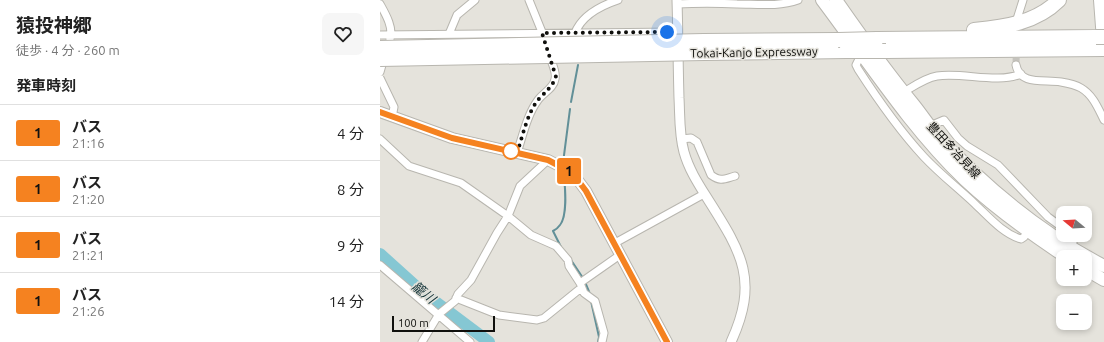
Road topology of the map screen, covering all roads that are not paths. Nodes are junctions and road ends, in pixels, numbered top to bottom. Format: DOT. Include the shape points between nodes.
graph roads {
  1 [pos="475,0"];
  2 [pos="529,0"];
  3 [pos="618,0"];
  4 [pos="798,0"];
  5 [pos="822,0"];
  6 [pos="836,0"];
  7 [pos="1023,0"];
  8 [pos="1059,0"];
  9 [pos="1100,0"];
  10 [pos="677,2"];
  11 [pos="380,4"];
  12 [pos="1017,19"];
  13 [pos="677,32"];
  14 [pos="542,33"];
  15 [pos="575,33"];
  16 [pos="449,34"];
  17 [pos="380,35"];
  18 [pos="392,35"];
  19 [pos="837,42"];
  20 [pos="880,42"];
  21 [pos="1101,46"];
  22 [pos="704,47"];
  23 [pos="380,48"];
  24 [pos="380,59"];
  25 [pos="1016,65"];
  26 [pos="380,72"];
  27 [pos="1020,74"];
  28 [pos="380,78"];
  29 [pos="904,92"];
  30 [pos="380,112"];
  31 [pos="392,117"];
  32 [pos="1104,120"];
  33 [pos="930,126"];
  34 [pos="380,139"];
  35 [pos="681,139"];
  36 [pos="517,153"];
  37 [pos="548,160"];
  38 [pos="735,176"];
  39 [pos="704,194"];
  40 [pos="508,216"];
  41 [pos="1056,223"];
  42 [pos="615,244"];
  43 [pos="1065,250"];
  44 [pos="1067,250"];
  45 [pos="620,255"];
  46 [pos="1092,261"];
  47 [pos="380,265"];
  48 [pos="1104,266"];
  49 [pos="1092,273"];
  50 [pos="1104,280"];
  51 [pos="583,284"];
  52 [pos="456,299"];
  53 [pos="439,314"];
  54 [pos="422,342"];
  55 [pos="470,342"];
  56 [pos="602,342"];
  57 [pos="667,342"];
  58 [pos="731,342"];
  1 -- 16 [label="street" via="457,15"];
  2 -- 14 [label="street"];
  3 -- 15 [label="street" via="584,17"];
  4 -- 10 [label="street" via="770,4"];
  5 -- 43 [label="main road, 豊田多治見線" via="908,115 950,163 983,196 1028,232"];
  6 -- 29 [label="main road, 豊田多治見線"];
  7 -- 12 [label="street"];
  8 -- 20 [label="highway" via="1041,14 1009,26"];
  9 -- 21 [label="highway"];
  10 -- 13 [label="street"];
  11 -- 18 [label="street" via="388,17"];
  13 -- 15 [label="street"];
  13 -- 35 [label="street"];
  14 -- 15 [label="street"];
  14 -- 16 [label="street"];
  14 -- 36 [label="street" via="556,77 538,100 526,124"];
  16 -- 18 [label="street"];
  17 -- 18 [label="street"];
  18 -- 26 [label="street"];
  19 -- 20 [label="highway, Tokai-Kanjo Expressway, bridge"];
  19 -- 22 [label="highway, Tokai-Kanjo Expressway"];
  19 -- 22 [label="highway, Tokai-Kanjo Expressway"];
  20 -- 21 [label="highway, Tokai-Kanjo Expressway"];
  20 -- 21 [label="highway, Tokai-Kanjo Expressway" via="984,50"];
  22 -- 23 [label="highway, Tokai-Kanjo Expressway, bridge"];
  22 -- 24 [label="highway, Tokai-Kanjo Expressway, bridge"];
  25 -- 27 [label="street"];
  27 -- 29 [label="street" via="1011,78 936,76"];
  27 -- 32 [label="street" via="1030,80 1061,82 1081,88 1094,100"];
  28 -- 31 [label="street" via="394,107"];
  29 -- 33 [label="main road, 豊田多治見線"];
  30 -- 31 [label="main road"];
  31 -- 36 [label="main road" via="452,138"];
  33 -- 41 [label="street" via="944,120 967,146 998,164"];
  33 -- 44 [label="main road, 豊田多治見線" via="1000,196"];
  34 -- 40 [label="street" via="409,166 461,183"];
  35 -- 38 [label="street" via="691,138 697,142 715,178 721,180"];
  35 -- 39 [label="street" via="690,169"];
  36 -- 37 [label="main road"];
  37 -- 40 [label="street" via="520,186"];
  37 -- 42 [label="main road" via="569,171 577,179"];
  39 -- 42 [label="street"];
  39 -- 58 [label="street" via="729,232 739,252 744,271 746,287 740,324"];
  40 -- 51 [label="street" via="531,234 556,246"];
  40 -- 52 [label="street" via="471,280"];
  42 -- 45 [label="main road"];
  45 -- 51 [label="street"];
  45 -- 57 [label="main road"];
  46 -- 48 [label="main road, 豊田多治見線"];
  47 -- 53 [label="street"];
  49 -- 50 [label="main road"];
  51 -- 52 [label="street" via="544,318 537,320 499,315"];
  51 -- 56 [label="street" via="595,301 604,333"];
  52 -- 53 [label="street"];
  53 -- 54 [label="street"];
  53 -- 55 [label="street"];
}
